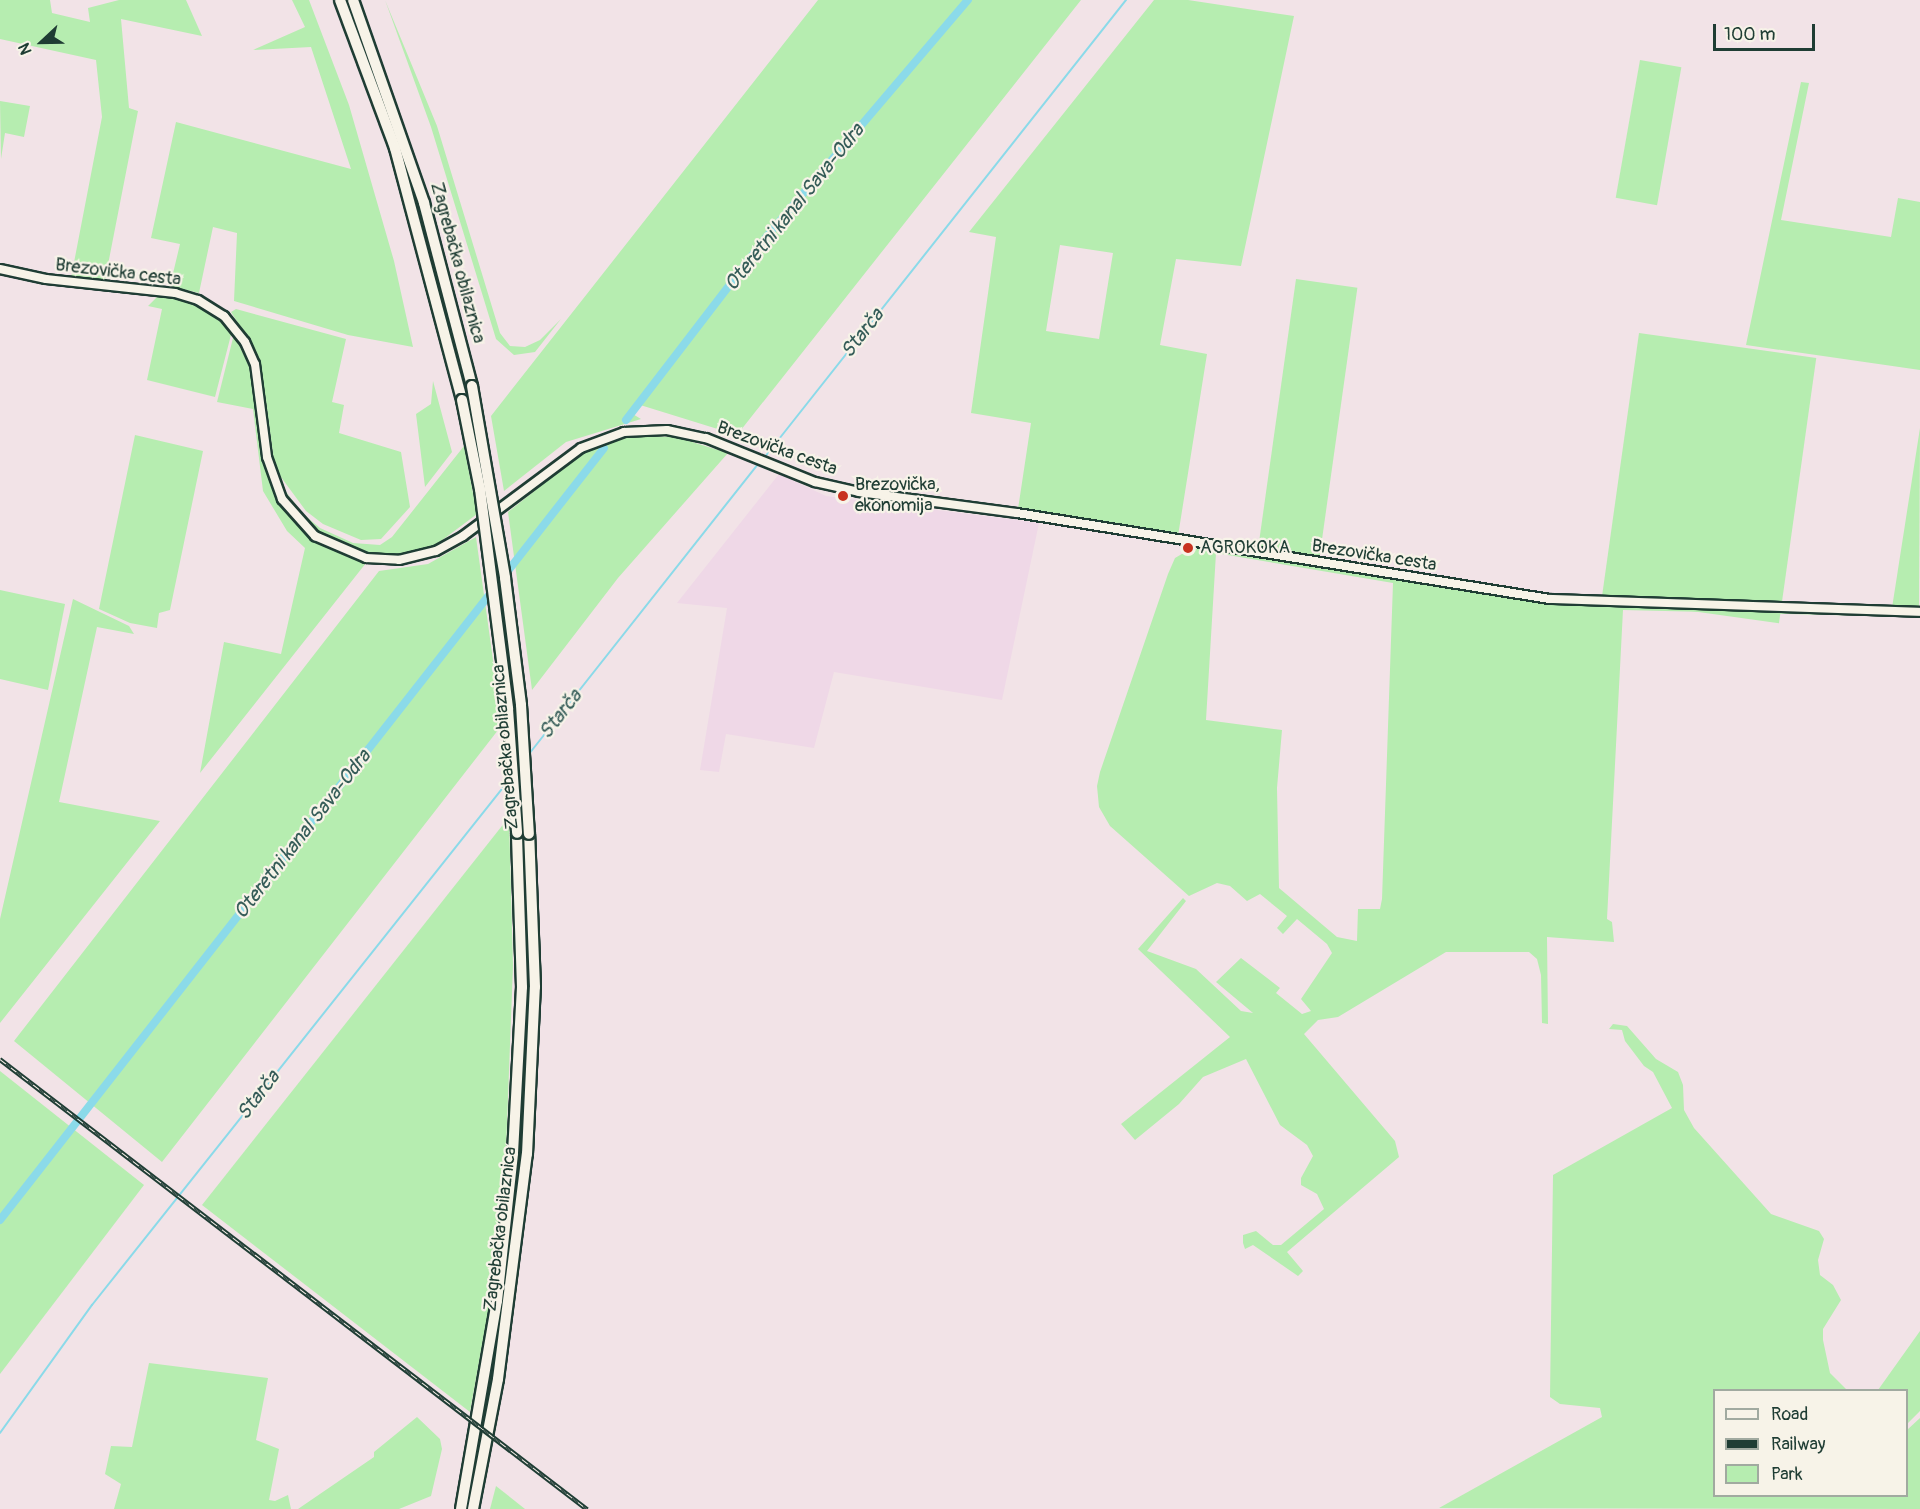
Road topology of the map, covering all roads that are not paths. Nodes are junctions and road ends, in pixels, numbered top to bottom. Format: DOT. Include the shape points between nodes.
graph roads {
  1 [pos="340,0"];
  2 [pos="353,0"];
  3 [pos="0,269"];
  4 [pos="1920,612"];
  5 [pos="460,1509"];
  6 [pos="472,1509"];
  1 -- 5 [label="highway, Zagrebačka obilaznica, bridge" via="395,148 462,400 482,501 508,709 522,987 513,1153 497,1301"];
  2 -- 6 [label="highway, Zagrebačka obilaznica, bridge" via="424,203 472,386 492,484 521,705 535,987 527,1154 498,1379"];
  3 -- 4 [label="main road, Brezovička cesta" via="46,279 175,293 198,300 224,316 245,342 255,364 267,457 282,498 315,536 356,556 399,560 435,551 463,536 558,461 616,434 676,431 830,486 859,492 1017,513 1568,601"];
}
